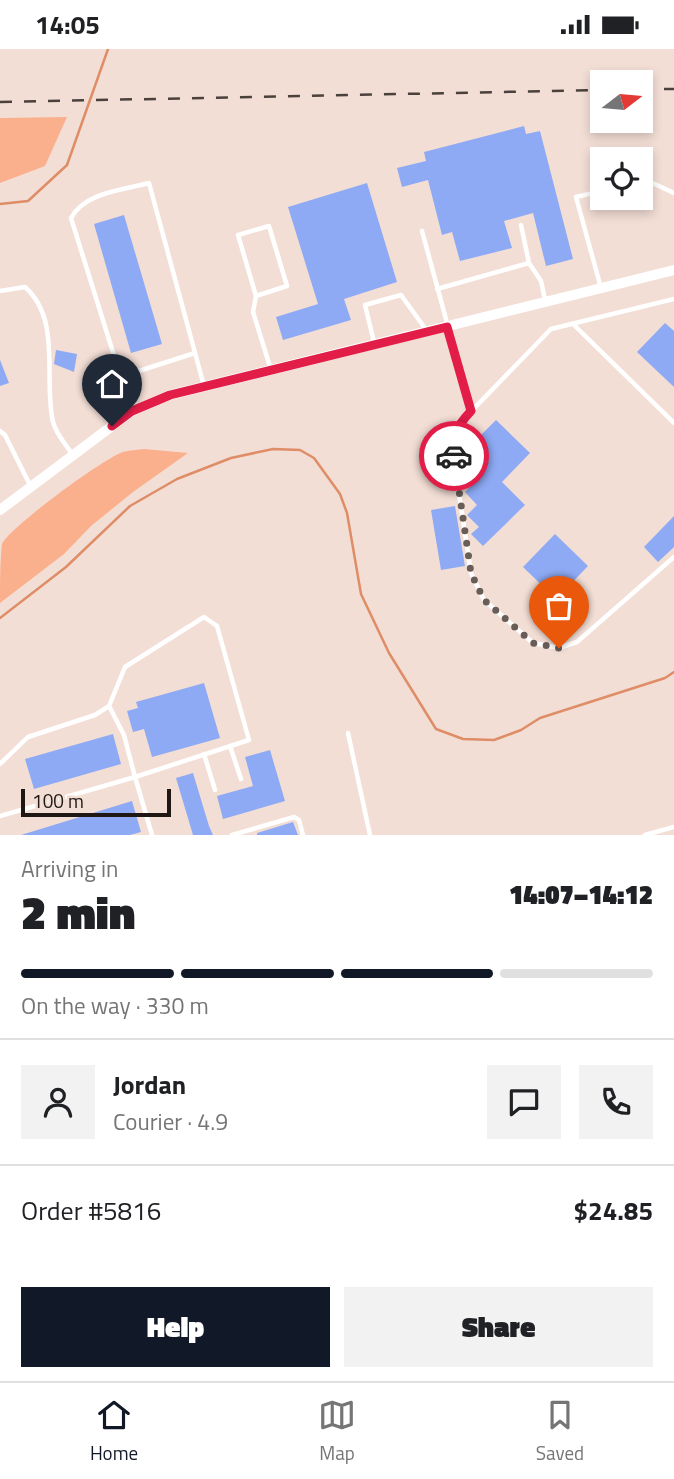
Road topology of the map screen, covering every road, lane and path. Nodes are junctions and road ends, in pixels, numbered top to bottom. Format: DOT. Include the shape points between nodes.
graph roads {
  1 [pos="653,183"];
  2 [pos="674,193"];
  3 [pos="590,194"];
  4 [pos="521,225"];
  5 [pos="422,231"];
  6 [pos="529,263"];
  7 [pos="674,270"];
  8 [pos="601,288"];
  9 [pos="437,289"];
  10 [pos="0,291"];
  11 [pos="256,296"];
  12 [pos="674,299"];
  13 [pos="545,302"];
  14 [pos="573,324"];
  15 [pos="447,327"];
  16 [pos="428,331"];
  17 [pos="375,345"];
  18 [pos="195,353"];
  19 [pos="271,371"];
  20 [pos="120,377"];
  21 [pos="205,387"];
  22 [pos="132,411"];
  23 [pos="471,411"];
  24 [pos="674,423"];
  25 [pos="0,431"];
  26 [pos="74,456"];
  27 [pos="31,488"];
  28 [pos="0,510"];
  29 [pos="674,557"];
  30 [pos="109,706"];
  31 [pos="348,733"];
  32 [pos="230,746"];
  33 [pos="204,754"];
  34 [pos="0,764"];
  35 [pos="135,777"];
  36 [pos="240,779"];
  37 [pos="215,790"];
  38 [pos="0,816"];
  39 [pos="674,827"];
  40 [pos="152,835"];
  41 [pos="232,835"];
  42 [pos="303,835"];
  43 [pos="370,835"];
  44 [pos="645,835"];
  1 -- 2 [label="lane"];
  3 -- 8 [label="lane" via="576,197"];
  4 -- 6 [label="lane"];
  5 -- 9 [label="lane"];
  6 -- 9 [label="lane"];
  6 -- 13 [label="lane" via="541,281"];
  7 -- 8 [label="street"];
  8 -- 13 [label="street"];
  9 -- 15 [label="lane"];
  10 -- 26 [label="lane" via="26,287 40,300 48,333 54,423"];
  11 -- 11 [label="lane" via="238,235 269,226 287,286"];
  11 -- 19 [label="lane" via="253,312"];
  12 -- 14 [label="lane"];
  13 -- 15 [label="street"];
  14 -- 23 [label="lane" via="551,329"];
  14 -- 24 [label="lane"];
  15 -- 16 [label="street"];
  15 -- 23 [label="lane"];
  16 -- 17 [label="street"];
  16 -- 17 [label="lane" via="401,295 365,305"];
  17 -- 19 [label="street"];
  18 -- 20 [label="lane"];
  18 -- 20 [label="lane" via="149,183 88,199 71,218"];
  18 -- 21 [label="lane"];
  19 -- 21 [label="street"];
  20 -- 22 [label="lane"];
  21 -- 22 [label="street"];
  22 -- 26 [label="street"];
  23 -- 29 [label="lane" via="452,441 471,573 484,600 533,643 559,648 577,642"];
  25 -- 27 [label="lane"];
  26 -- 27 [label="street"];
  27 -- 28 [label="street"];
  30 -- 32 [label="lane" via="125,667 204,617 217,626 249,740"];
  30 -- 34 [label="lane" via="28,737"];
  30 -- 35 [label="lane" via="119,723"];
  31 -- 43 [label="lane"];
  32 -- 33 [label="lane"];
  32 -- 36 [label="lane"];
  33 -- 35 [label="lane"];
  33 -- 37 [label="lane"];
  35 -- 38 [label="lane"];
  35 -- 40 [label="lane"];
  39 -- 44 [label="lane"];
  41 -- 42 [label="lane" via="294,817"];
}
